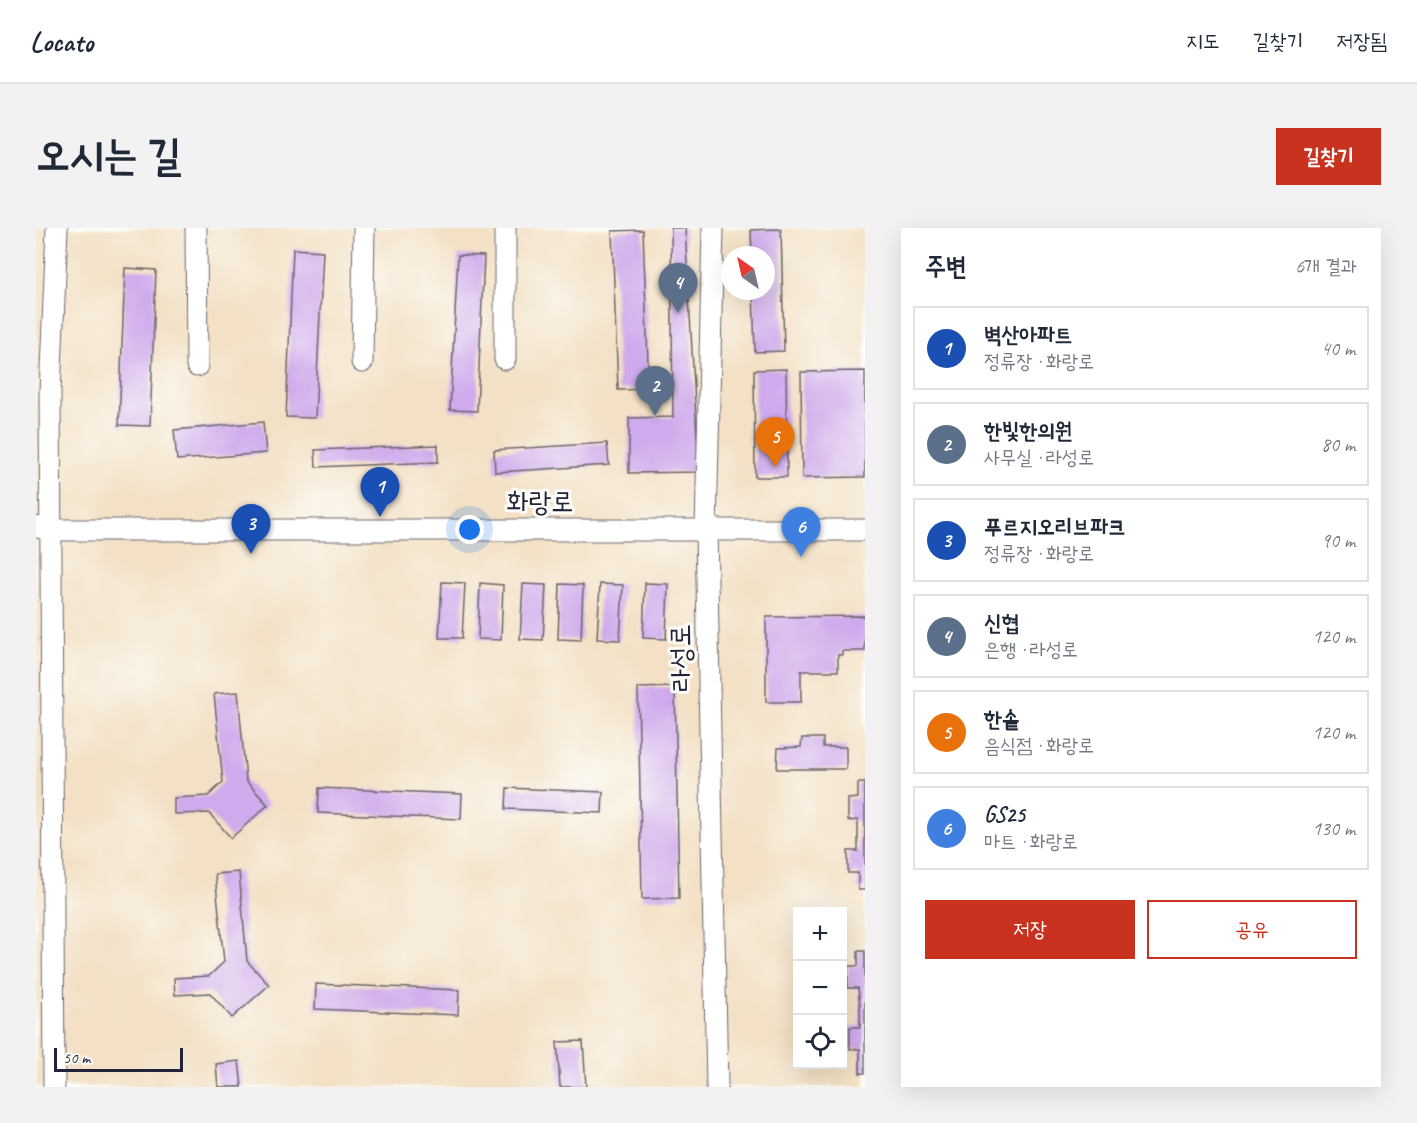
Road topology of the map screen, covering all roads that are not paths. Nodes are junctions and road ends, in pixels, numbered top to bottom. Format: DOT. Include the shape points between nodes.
graph roads {
  1 [pos="57,228"];
  2 [pos="196,228"];
  3 [pos="364,228"];
  4 [pos="505,228"];
  5 [pos="713,228"];
  6 [pos="505,359"];
  7 [pos="362,362"];
  8 [pos="197,366"];
  9 [pos="43,392"];
  10 [pos="44,528"];
  11 [pos="706,530"];
  12 [pos="865,530"];
  13 [pos="44,730"];
  14 [pos="54,1087"];
  15 [pos="717,1087"];
  1 -- 9 [label="street"];
  2 -- 8 [label="street"];
  3 -- 7 [label="street"];
  4 -- 6 [label="street"];
  5 -- 11 [label="street, 라성로"];
  9 -- 10 [label="street"];
  10 -- 11 [label="street, 화랑로"];
  10 -- 13 [label="street"];
  11 -- 12 [label="street, 화랑로"];
  11 -- 15 [label="street, 라성로"];
  13 -- 14 [label="street"];
}
